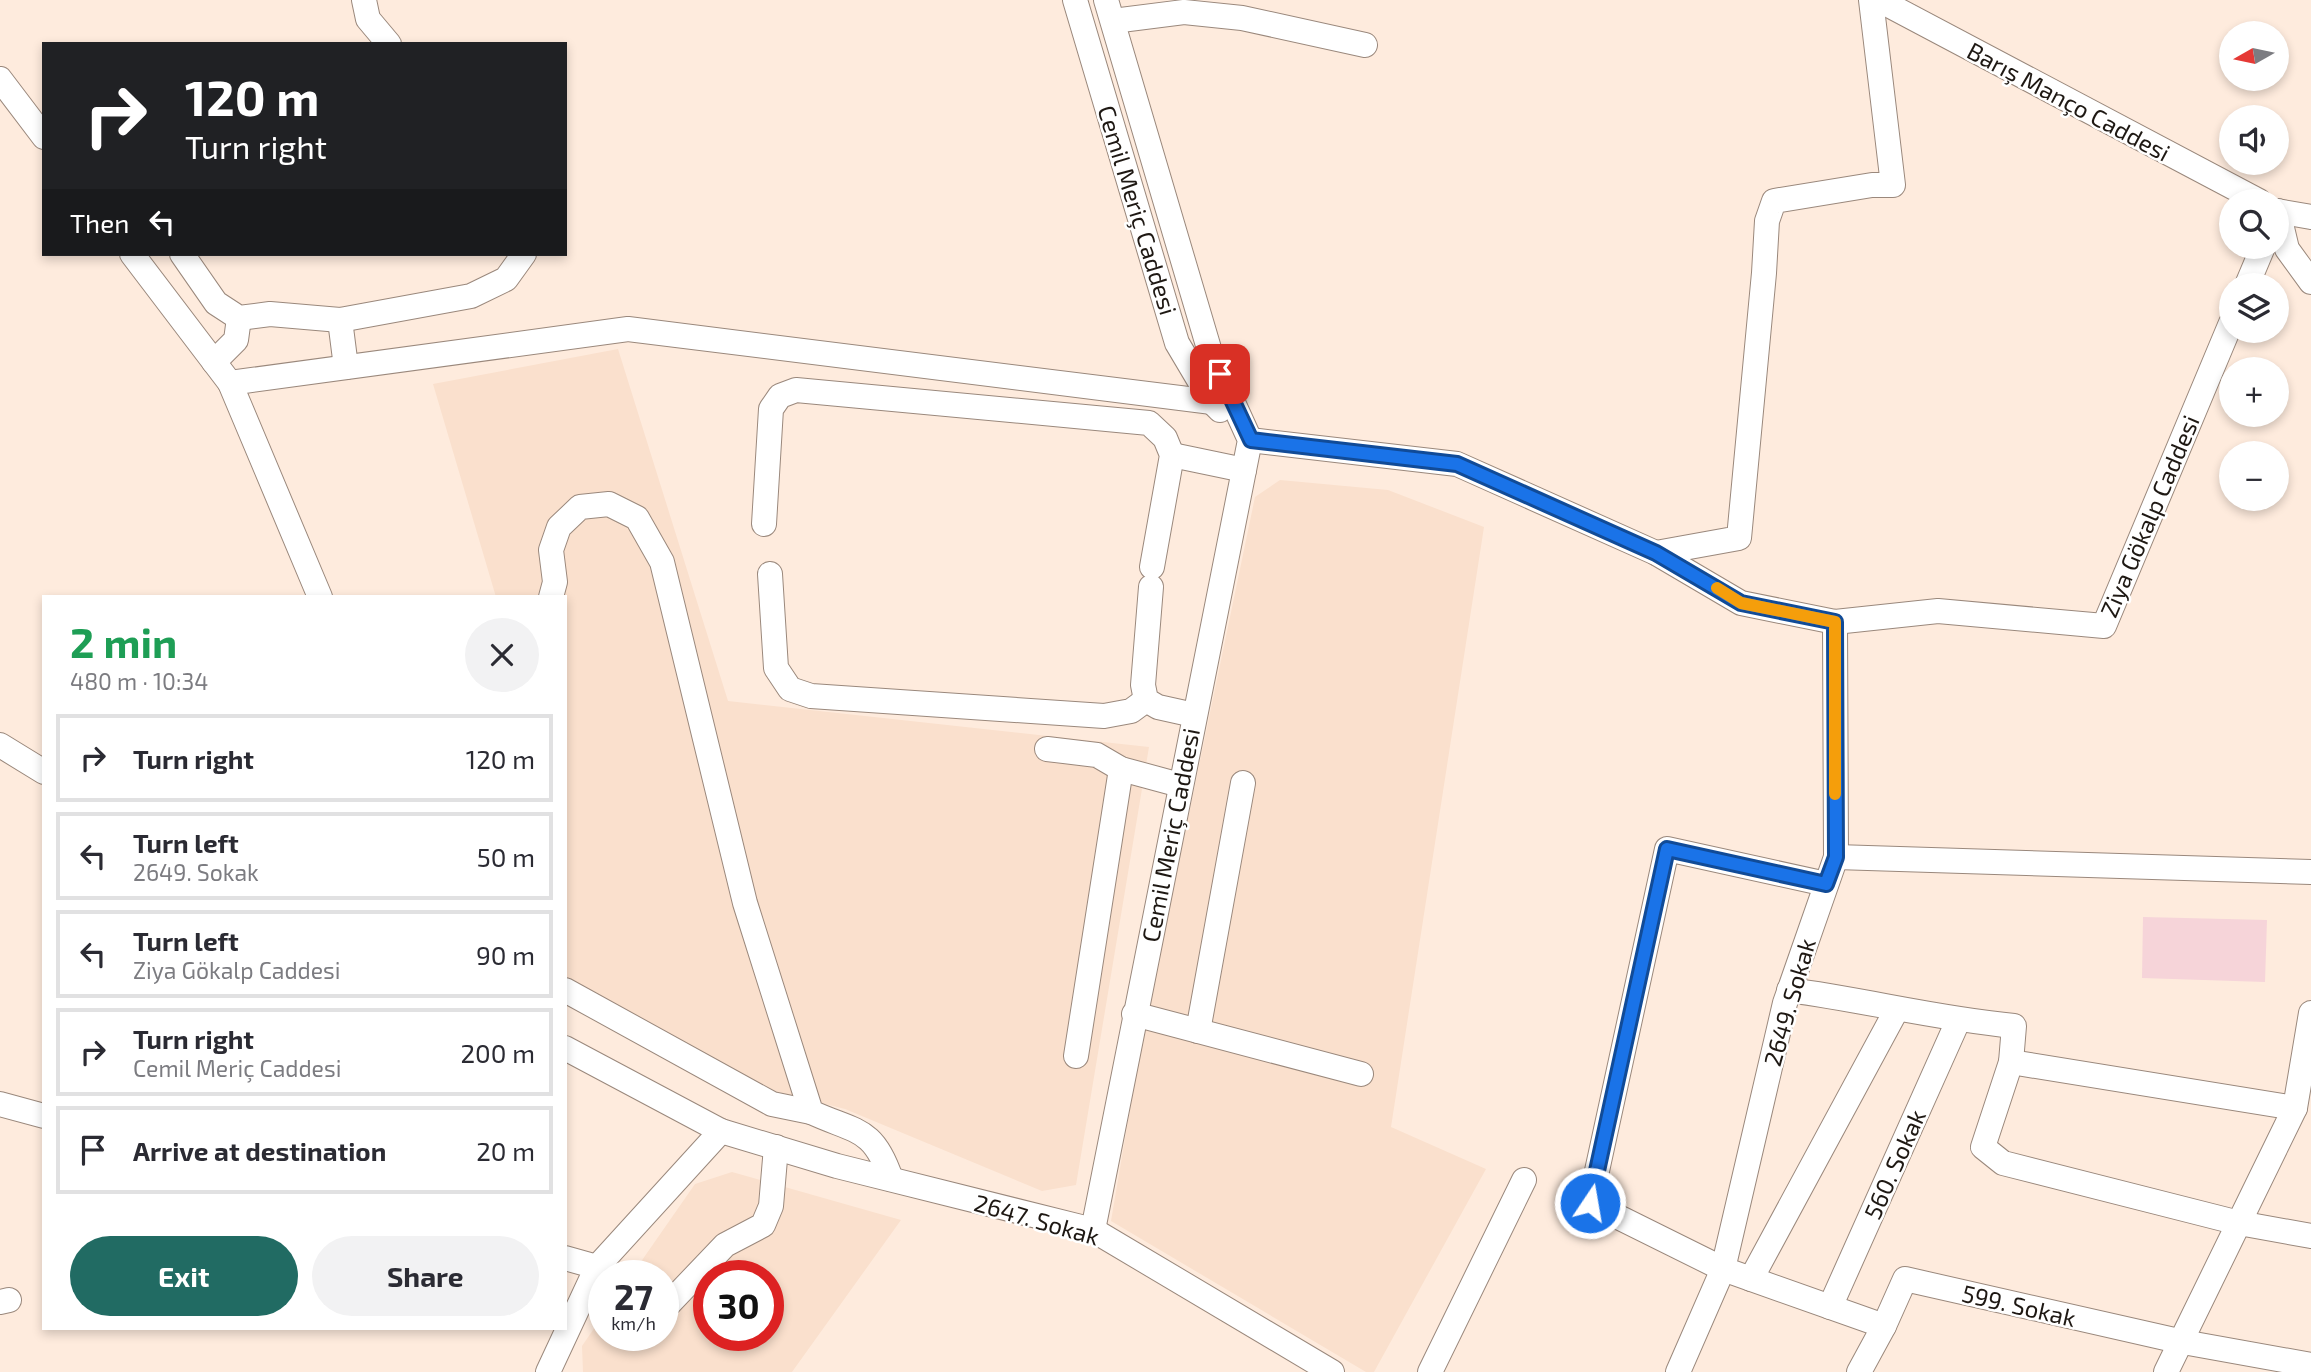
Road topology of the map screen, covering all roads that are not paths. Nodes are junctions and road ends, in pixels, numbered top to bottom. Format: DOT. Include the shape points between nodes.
graph roads {
  1 [pos="364,0"];
  2 [pos="1075,0"];
  3 [pos="1871,0"];
  4 [pos="1879,0"];
  5 [pos="1109,10"];
  6 [pos="387,42"];
  7 [pos="1365,45"];
  8 [pos="0,79"];
  9 [pos="42,134"];
  10 [pos="2234,189"];
  11 [pos="2289,213"];
  12 [pos="2311,217"];
  13 [pos="2289,252"];
  14 [pos="134,256"];
  15 [pos="183,256"];
  16 [pos="523,256"];
  17 [pos="2311,282"];
  18 [pos="239,318"];
  19 [pos="340,320"];
  20 [pos="2223,343"];
  21 [pos="214,362"];
  22 [pos="346,367"];
  23 [pos="230,383"];
  24 [pos="1212,402"];
  25 [pos="1251,440"];
  26 [pos="1172,455"];
  27 [pos="1244,470"];
  28 [pos="764,524"];
  29 [pos="1656,553"];
  30 [pos="770,574"];
  31 [pos="319,595"];
  32 [pos="552,595"];
  33 [pos="1835,622"];
  34 [pos="1146,701"];
  35 [pos="1194,715"];
  36 [pos="0,745"];
  37 [pos="1047,749"];
  38 [pos="1121,769"];
  39 [pos="42,771"];
  40 [pos="1243,783"];
  41 [pos="1180,785"];
  42 [pos="1836,857"];
  43 [pos="2311,872"];
  44 [pos="1826,884"];
  45 [pos="1789,990"];
  46 [pos="567,991"];
  47 [pos="1897,1009"];
  48 [pos="2311,1013"];
  49 [pos="1134,1014"];
  50 [pos="1958,1021"];
  51 [pos="1198,1031"];
  52 [pos="567,1049"];
  53 [pos="1076,1056"];
  54 [pos="2011,1062"];
  55 [pos="1361,1074"];
  56 [pos="0,1104"];
  57 [pos="2295,1108"];
  58 [pos="811,1112"];
  59 [pos="42,1115"];
  60 [pos="721,1130"];
  61 [pos="776,1147"];
  62 [pos="891,1179"];
  63 [pos="1524,1180"];
  64 [pos="2239,1223"];
  65 [pos="1093,1230"];
  66 [pos="2311,1237"];
  67 [pos="567,1259"];
  68 [pos="603,1260"];
  69 [pos="588,1264"];
  70 [pos="1723,1269"];
  71 [pos="1751,1279"];
  72 [pos="588,1286"];
  73 [pos="679,1293"];
  74 [pos="1830,1307"];
  75 [pos="1884,1326"];
  76 [pos="2183,1342"];
  77 [pos="1296,1363"];
  78 [pos="2311,1365"];
  79 [pos="548,1372"];
  80 [pos="1332,1372"];
  81 [pos="1430,1372"];
  82 [pos="1678,1372"];
  83 [pos="1859,1372"];
  84 [pos="2166,1372"];
  1 -- 6 [label="street" via="368,19"];
  2 -- 24 [label="street, Cemil Meriç Caddesi" via="1177,343"];
  3 -- 29 [label="street" via="1893,185 1774,201 1767,221 1739,538"];
  4 -- 10 [label="street, Barış Manço Caddesi"];
  5 -- 7 [label="street" via="1241,18"];
  5 -- 25 [label="street, Cemil Meriç Caddesi" via="1210,352"];
  8 -- 9 [label="street"];
  11 -- 12 [label="street, Barış Manço Caddesi"];
  13 -- 17 [label="street"];
  14 -- 21 [label="street"];
  15 -- 18 [label="street" via="216,303"];
  16 -- 19 [label="street" via="506,279 471,296"];
  18 -- 19 [label="street" via="270,314"];
  18 -- 21 [label="street" via="236,340"];
  19 -- 22 [label="street"];
  20 -- 33 [label="street, Ziya Gökalp Caddesi" via="2104,626 1938,611"];
  21 -- 23 [label="street"];
  22 -- 23 [label="street"];
  22 -- 24 [label="street" via="628,329"];
  23 -- 31 [label="street"];
  24 -- 25 [label="street, Cemil Meriç Caddesi"];
  25 -- 27 [label="street, Cemil Meriç Caddesi"];
  25 -- 29 [label="street, Ziya Gökalp Caddesi" via="1457,464"];
  26 -- 27 [label="street"];
  26 -- 28 [label="street" via="1165,438 1149,423 796,390 780,396 771,409"];
  26 -- 34 [label="street" via="1152,577 1143,685"];
  27 -- 35 [label="street, Cemil Meriç Caddesi"];
  29 -- 33 [label="street, Ziya Gökalp Caddesi" via="1741,603"];
  30 -- 34 [label="street" via="776,668 790,690 811,696 1104,716 1131,711"];
  32 -- 58 [label="street" via="555,582 551,550 559,527 580,508 609,504 637,518 662,562 745,902"];
  33 -- 42 [label="street, 2649. Sokak"];
  34 -- 35 [label="street"];
  35 -- 41 [label="street, Cemil Meriç Caddesi"];
  36 -- 39 [label="street"];
  37 -- 38 [label="street" via="1097,755"];
  38 -- 41 [label="street"];
  38 -- 53 [label="street"];
  40 -- 51 [label="street"];
  41 -- 49 [label="street, Cemil Meriç Caddesi"];
  42 -- 43 [label="street"];
  42 -- 44 [label="street, 2649. Sokak"];
  44 -- 45 [label="street, 2649. Sokak"];
  44 -- 70 [label="street" via="1667,849 1590,1203"];
  45 -- 47 [label="street"];
  45 -- 70 [label="street, 2649. Sokak"];
  46 -- 58 [label="street" via="772,1104"];
  47 -- 50 [label="street"];
  47 -- 71 [label="street"];
  48 -- 57 [label="street"];
  49 -- 51 [label="street"];
  49 -- 65 [label="street, Cemil Meriç Caddesi"];
  50 -- 54 [label="street" via="2014,1026"];
  50 -- 74 [label="street, 560. Sokak"];
  51 -- 55 [label="street"];
  52 -- 60 [label="street"];
  54 -- 57 [label="street"];
  54 -- 64 [label="street" via="1983,1147 2003,1163"];
  56 -- 59 [label="street"];
  57 -- 64 [label="street"];
  58 -- 62 [label="street" via="874,1142"];
  60 -- 61 [label="street, 2647. Sokak"];
  60 -- 68 [label="street"];
  61 -- 62 [label="street, 2647. Sokak"];
  61 -- 73 [label="street" via="771,1206 763,1225 725,1245"];
  62 -- 65 [label="street, 2647. Sokak"];
  63 -- 81 [label="street"];
  64 -- 66 [label="street"];
  64 -- 76 [label="street"];
  65 -- 77 [label="street, 2647. Sokak"];
  67 -- 69 [label="street"];
  70 -- 71 [label="street"];
  70 -- 82 [label="street, 2649. Sokak"];
  71 -- 74 [label="street"];
  72 -- 79 [label="street"];
  74 -- 75 [label="street"];
  75 -- 76 [label="street, 599. Sokak" via="1905,1279"];
  75 -- 83 [label="street"];
  76 -- 78 [label="street"];
  76 -- 84 [label="street"];
  77 -- 80 [label="street, 2647. Sokak"];
}
